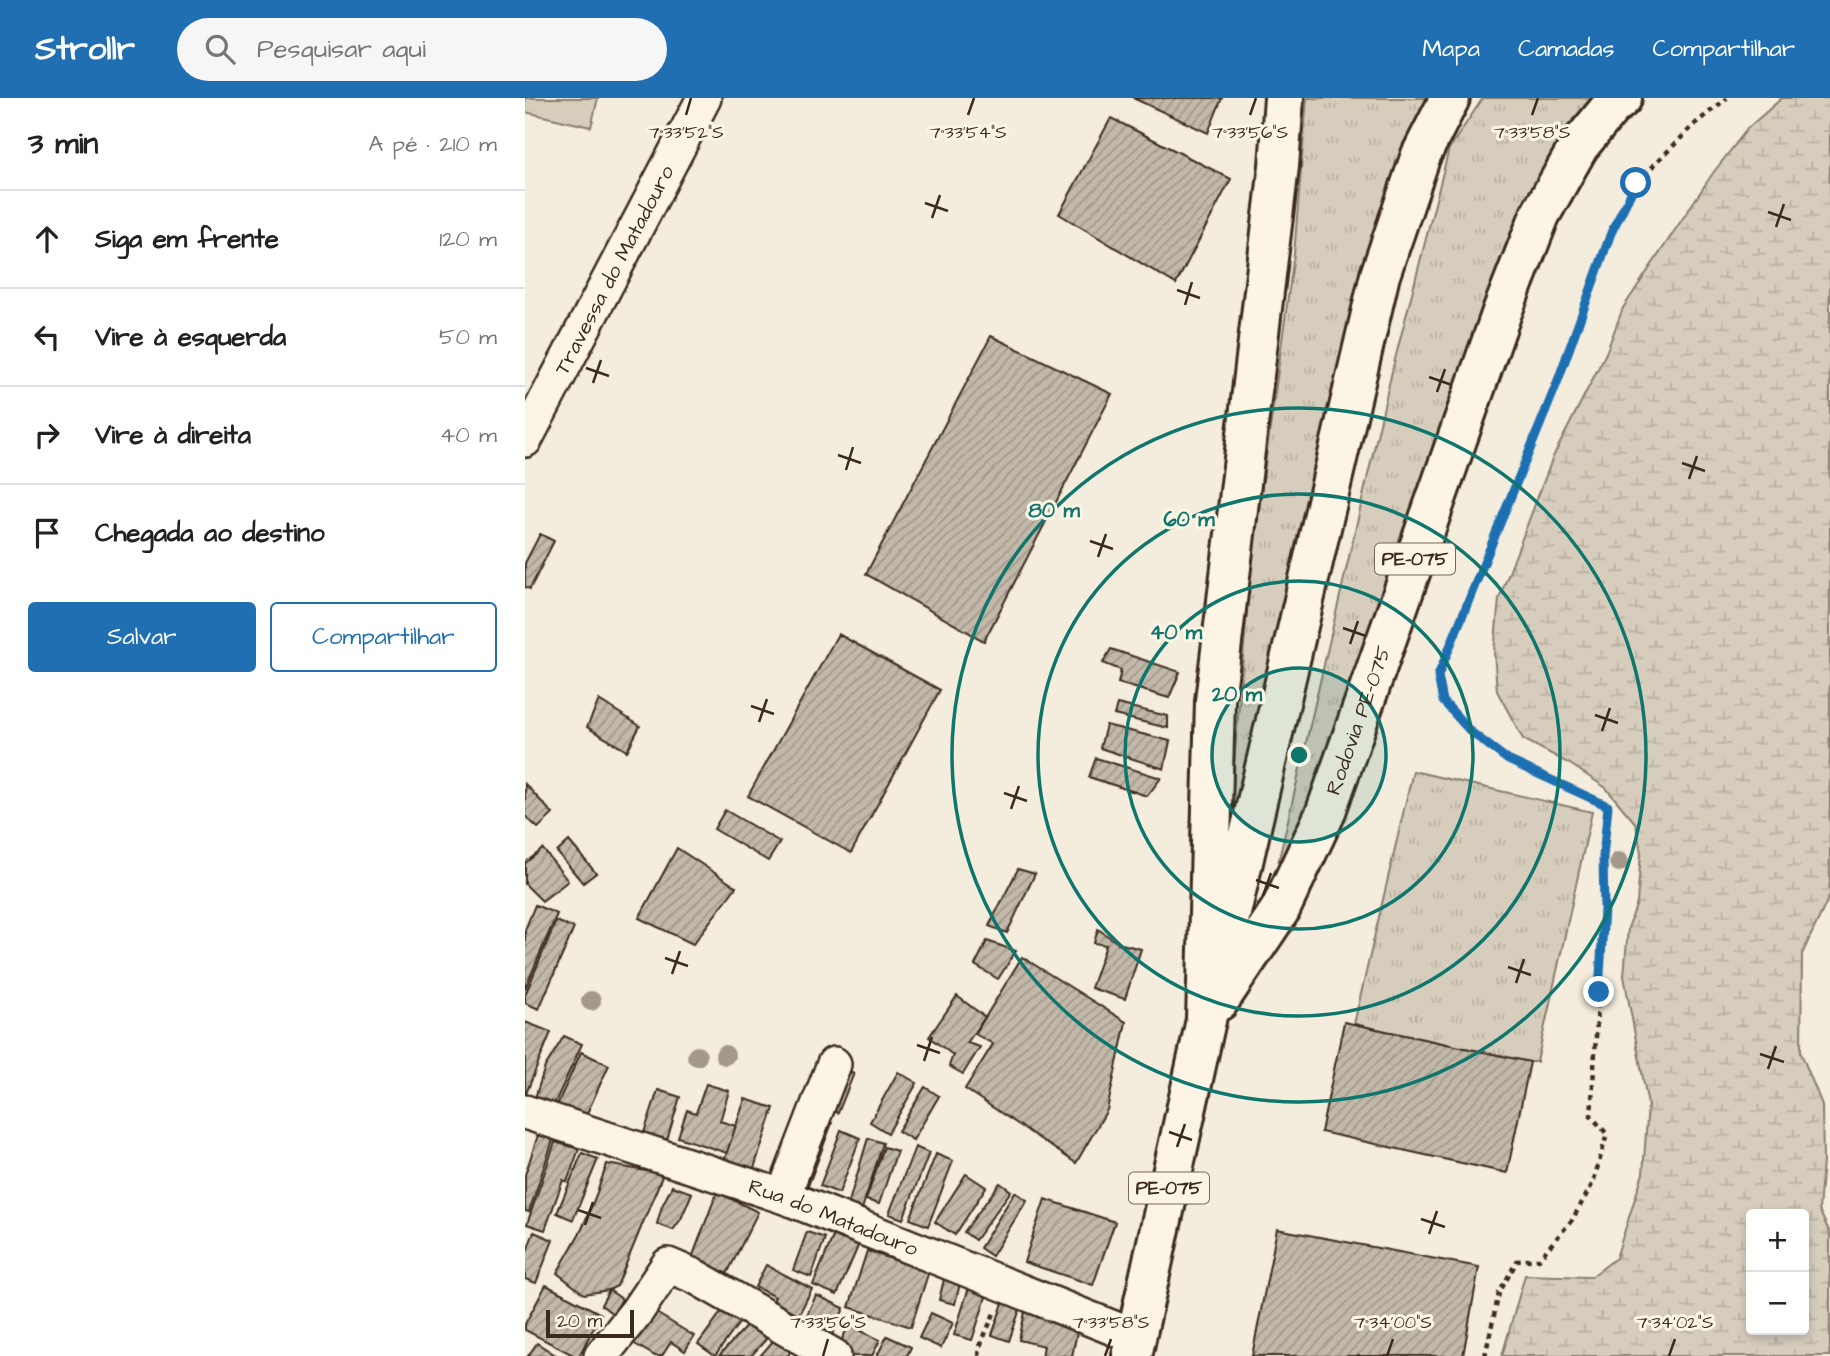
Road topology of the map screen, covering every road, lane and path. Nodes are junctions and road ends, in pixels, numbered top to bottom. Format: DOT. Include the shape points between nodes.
graph roads {
  1 [pos="704,98"];
  2 [pos="1284,98"];
  3 [pos="1450,98"];
  4 [pos="1622,98"];
  5 [pos="1727,98"];
  6 [pos="525,440"];
  7 [pos="1206,1020"];
  8 [pos="834,1064"];
  9 [pos="525,1112"];
  10 [pos="785,1197"];
  11 [pos="1006,1284"];
  12 [pos="1134,1347"];
  13 [pos="601,1356"];
  14 [pos="834,1356"];
  15 [pos="979,1356"];
  16 [pos="1485,1356"];
  1 -- 6 [label="street, Travessa do Matadouro"];
  2 -- 7 [label="main road" via="1215,701"];
  3 -- 7 [label="main road, PE-075" via="1421,155 1380,275"];
  4 -- 7 [label="main road, Rodovia PE-075 / PE-075" via="1579,146 1540,215 1325,814 1280,911"];
  5 -- 16 [label="path" via="1636,183 1611,233 1557,383 1438,676 1443,701 1471,732 1508,760 1608,806 1591,1116 1607,1134 1593,1183 1572,1220 1539,1259 1517,1261 1499,1293"];
  7 -- 12 [label="main road, Rodovia PE-075 / PE-075"];
  8 -- 10 [label="street"];
  9 -- 10 [label="street, Rua do Matadouro"];
  10 -- 11 [label="street, Rua do Matadouro"];
  11 -- 12 [label="street, Rua do Matadouro"];
  11 -- 15 [label="path"];
  13 -- 14 [label="street" via="669,1265"];
}
